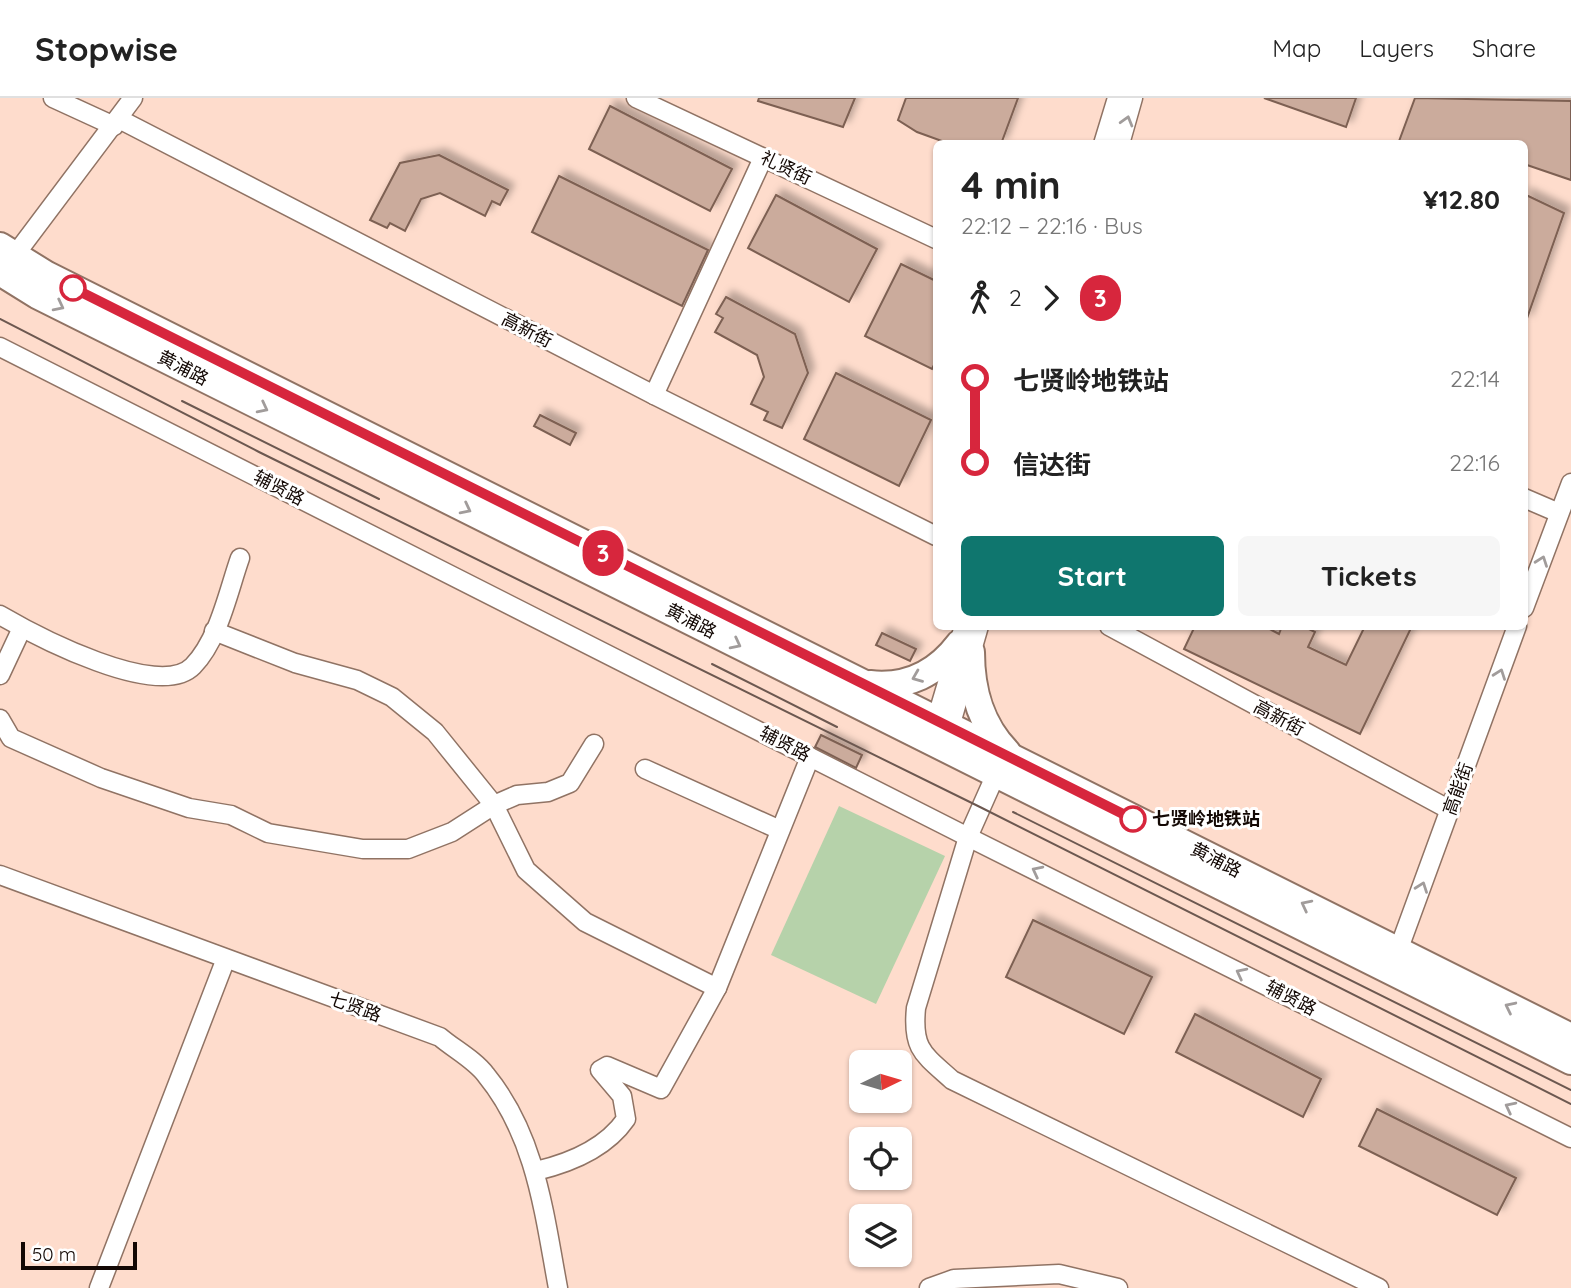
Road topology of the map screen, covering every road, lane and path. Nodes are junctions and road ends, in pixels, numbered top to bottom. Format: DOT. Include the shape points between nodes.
graph roads {
  1 [pos="53,98"];
  2 [pos="133,98"];
  3 [pos="1117,98"];
  4 [pos="1133,98"];
  5 [pos="642,99"];
  6 [pos="117,122"];
  7 [pos="1105,140"];
  8 [pos="1121,140"];
  9 [pos="763,158"];
  10 [pos="933,238"];
  11 [pos="3,264"];
  12 [pos="0,347"];
  13 [pos="654,396"];
  14 [pos="1571,483"];
  15 [pos="1528,500"];
  16 [pos="1559,513"];
  17 [pos="933,535"];
  18 [pos="240,558"];
  19 [pos="1528,597"];
  20 [pos="0,615"];
  21 [pos="22,628"];
  22 [pos="1116,630"];
  23 [pos="1516,630"];
  24 [pos="214,631"];
  25 [pos="965,641"];
  26 [pos="0,675"];
  27 [pos="863,683"];
  28 [pos="0,719"];
  29 [pos="939,729"];
  30 [pos="594,744"];
  31 [pos="810,757"];
  32 [pos="1005,766"];
  33 [pos="645,769"];
  34 [pos="494,805"];
  35 [pos="1450,810"];
  36 [pos="780,830"];
  37 [pos="968,837"];
  38 [pos="0,876"];
  39 [pos="1398,951"];
  40 [pos="225,961"];
  41 [pos="717,988"];
  42 [pos="1571,1037"];
  43 [pos="1571,1061"];
  44 [pos="1571,1138"];
  45 [pos="536,1171"];
  46 [pos="99,1288"];
  47 [pos="558,1288"];
  48 [pos="929,1288"];
  49 [pos="1118,1288"];
  50 [pos="1379,1288"];
  1 -- 6 [label="street, 高新街"];
  2 -- 6 [label="street"];
  3 -- 7 [label="street"];
  8 -- 4 [label="street, one-way"];
  5 -- 9 [label="street, 礼贤街"];
  6 -- 11 [label="street"];
  6 -- 13 [label="street, 高新街"];
  9 -- 10 [label="street, 礼贤街"];
  9 -- 13 [label="street"];
  11 -- 27 [label="highway, 黄浦路" via="47,275"];
  11 -- 29 [label="highway, 黄浦路, one-way" via="37,295"];
  12 -- 31 [label="street, 辅贤路"];
  13 -- 17 [label="street, 高新街"];
  14 -- 16 [label="street"];
  15 -- 16 [label="street"];
  19 -- 16 [label="street, one-way"];
  18 -- 24 [label="street"];
  20 -- 21 [label="street"];
  21 -- 24 [label="street" via="48,643 151,677 180,676 194,665"];
  21 -- 26 [label="street"];
  22 -- 35 [label="street, 高新街"];
  35 -- 23 [label="street, 高能街, one-way"];
  24 -- 34 [label="street" via="295,663 357,680 392,697 435,732"];
  25 -- 27 [label="highway, one-way" via="946,661 912,680 896,685"];
  25 -- 29 [label="street"];
  25 -- 32 [label="highway" via="980,713"];
  27 -- 29 [label="highway, 黄浦路"];
  28 -- 34 [label="street" via="11,738 101,778 189,808 231,814 268,833 363,849 408,849 452,832"];
  29 -- 32 [label="highway, 黄浦路"];
  30 -- 34 [label="street" via="570,783 548,792 517,794"];
  31 -- 36 [label="street"];
  31 -- 37 [label="street, 辅贤路"];
  32 -- 37 [label="street"];
  39 -- 32 [label="highway, 黄浦路, one-way"];
  32 -- 43 [label="highway, 黄浦路"];
  33 -- 36 [label="street"];
  34 -- 41 [label="street" via="526,870 585,922"];
  39 -- 35 [label="street, 高能街, one-way"];
  36 -- 41 [label="street"];
  44 -- 37 [label="street, 辅贤路, one-way"];
  37 -- 50 [label="street" via="916,1008 913,1032 919,1051 952,1080"];
  38 -- 40 [label="street, 七贤路"];
  42 -- 39 [label="highway, 黄浦路, one-way"];
  40 -- 45 [label="street, 七贤路" via="440,1037 485,1073 516,1121"];
  40 -- 46 [label="street"];
  41 -- 45 [label="street" via="661,1089 607,1066 600,1070 622,1096 626,1118 614,1136 561,1165"];
  45 -- 47 [label="street, 七贤路"];
  48 -- 49 [label="street" via="954,1279 1059,1274"];
}
